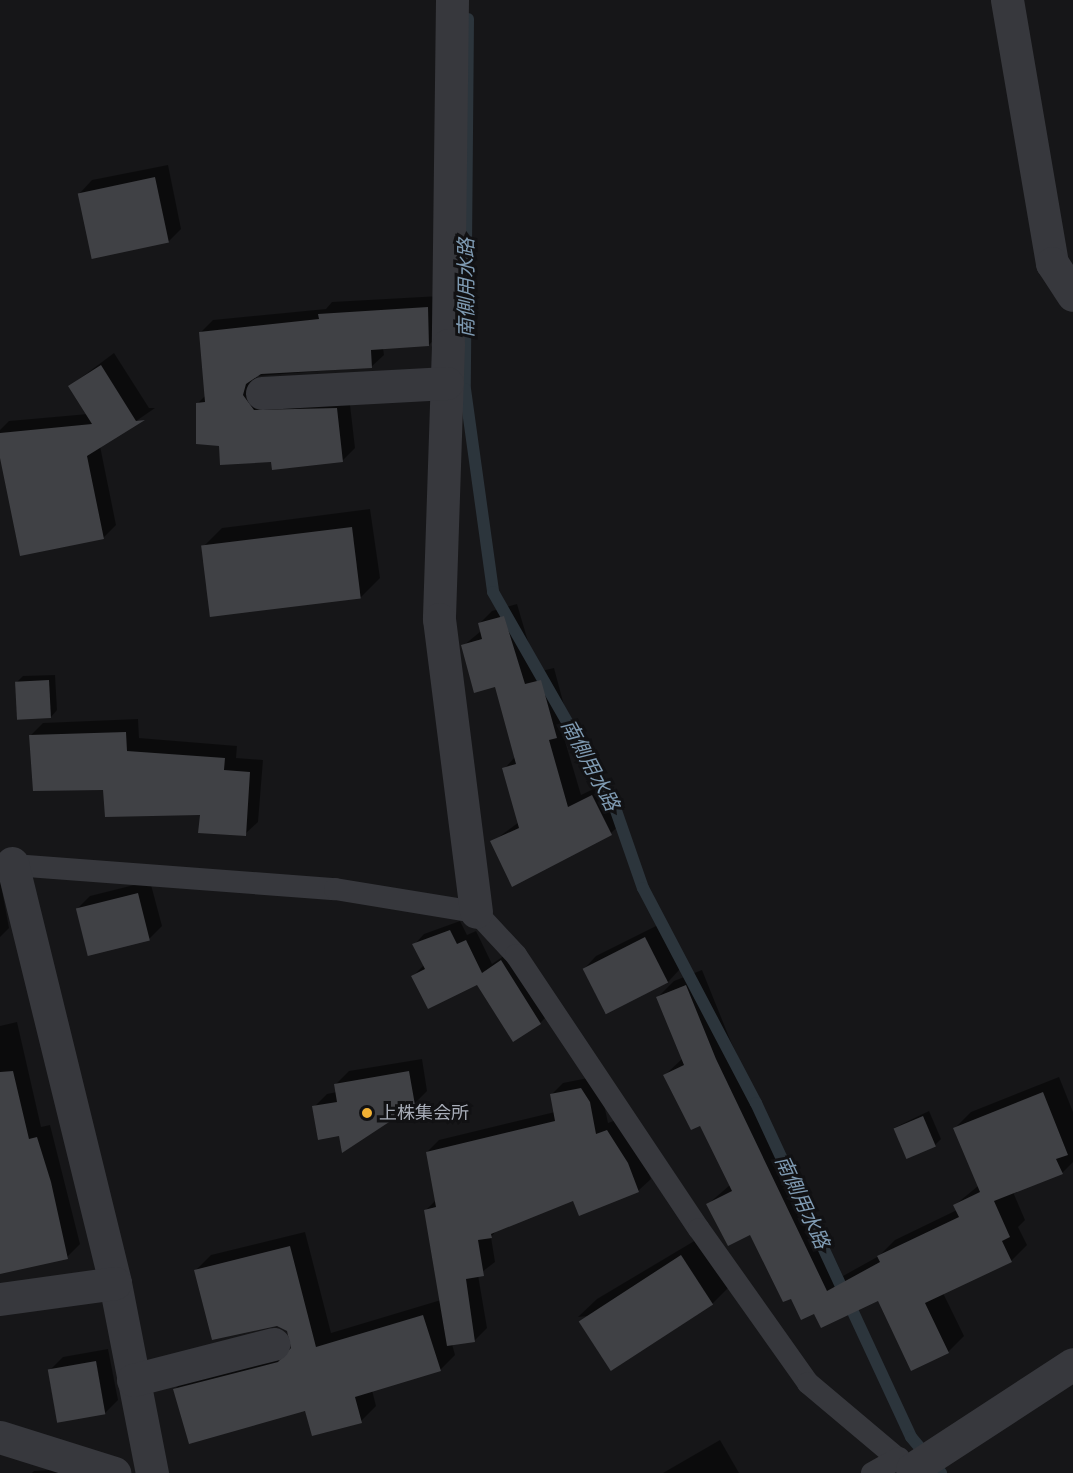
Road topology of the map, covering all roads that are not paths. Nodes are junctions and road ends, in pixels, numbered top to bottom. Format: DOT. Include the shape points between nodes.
graph roads {
  1 [pos="452,0"];
  2 [pos="1007,0"];
  3 [pos="1073,296"];
  4 [pos="447,383"];
  5 [pos="262,393"];
  6 [pos="6,863"];
  7 [pos="476,912"];
  8 [pos="115,1283"];
  9 [pos="0,1299"];
  10 [pos="273,1344"];
  11 [pos="1073,1364"];
  12 [pos="133,1380"];
  13 [pos="0,1437"];
  14 [pos="908,1467"];
  15 [pos="114,1473"];
  16 [pos="152,1473"];
  17 [pos="873,1473"];
  1 -- 4 [label="street"];
  2 -- 3 [label="street" via="1052,263"];
  4 -- 5 [label="street"];
  4 -- 7 [label="street" via="438,619"];
  6 -- 7 [label="lane" via="335,889"];
  6 -- 8 [label="street"];
  7 -- 14 [label="lane" via="516,955 808,1383"];
  8 -- 9 [label="street"];
  8 -- 12 [label="street"];
  10 -- 12 [label="street"];
  11 -- 14 [label="street"];
  12 -- 16 [label="street"];
  13 -- 15 [label="street"];
  14 -- 17 [label="lane"];
}
